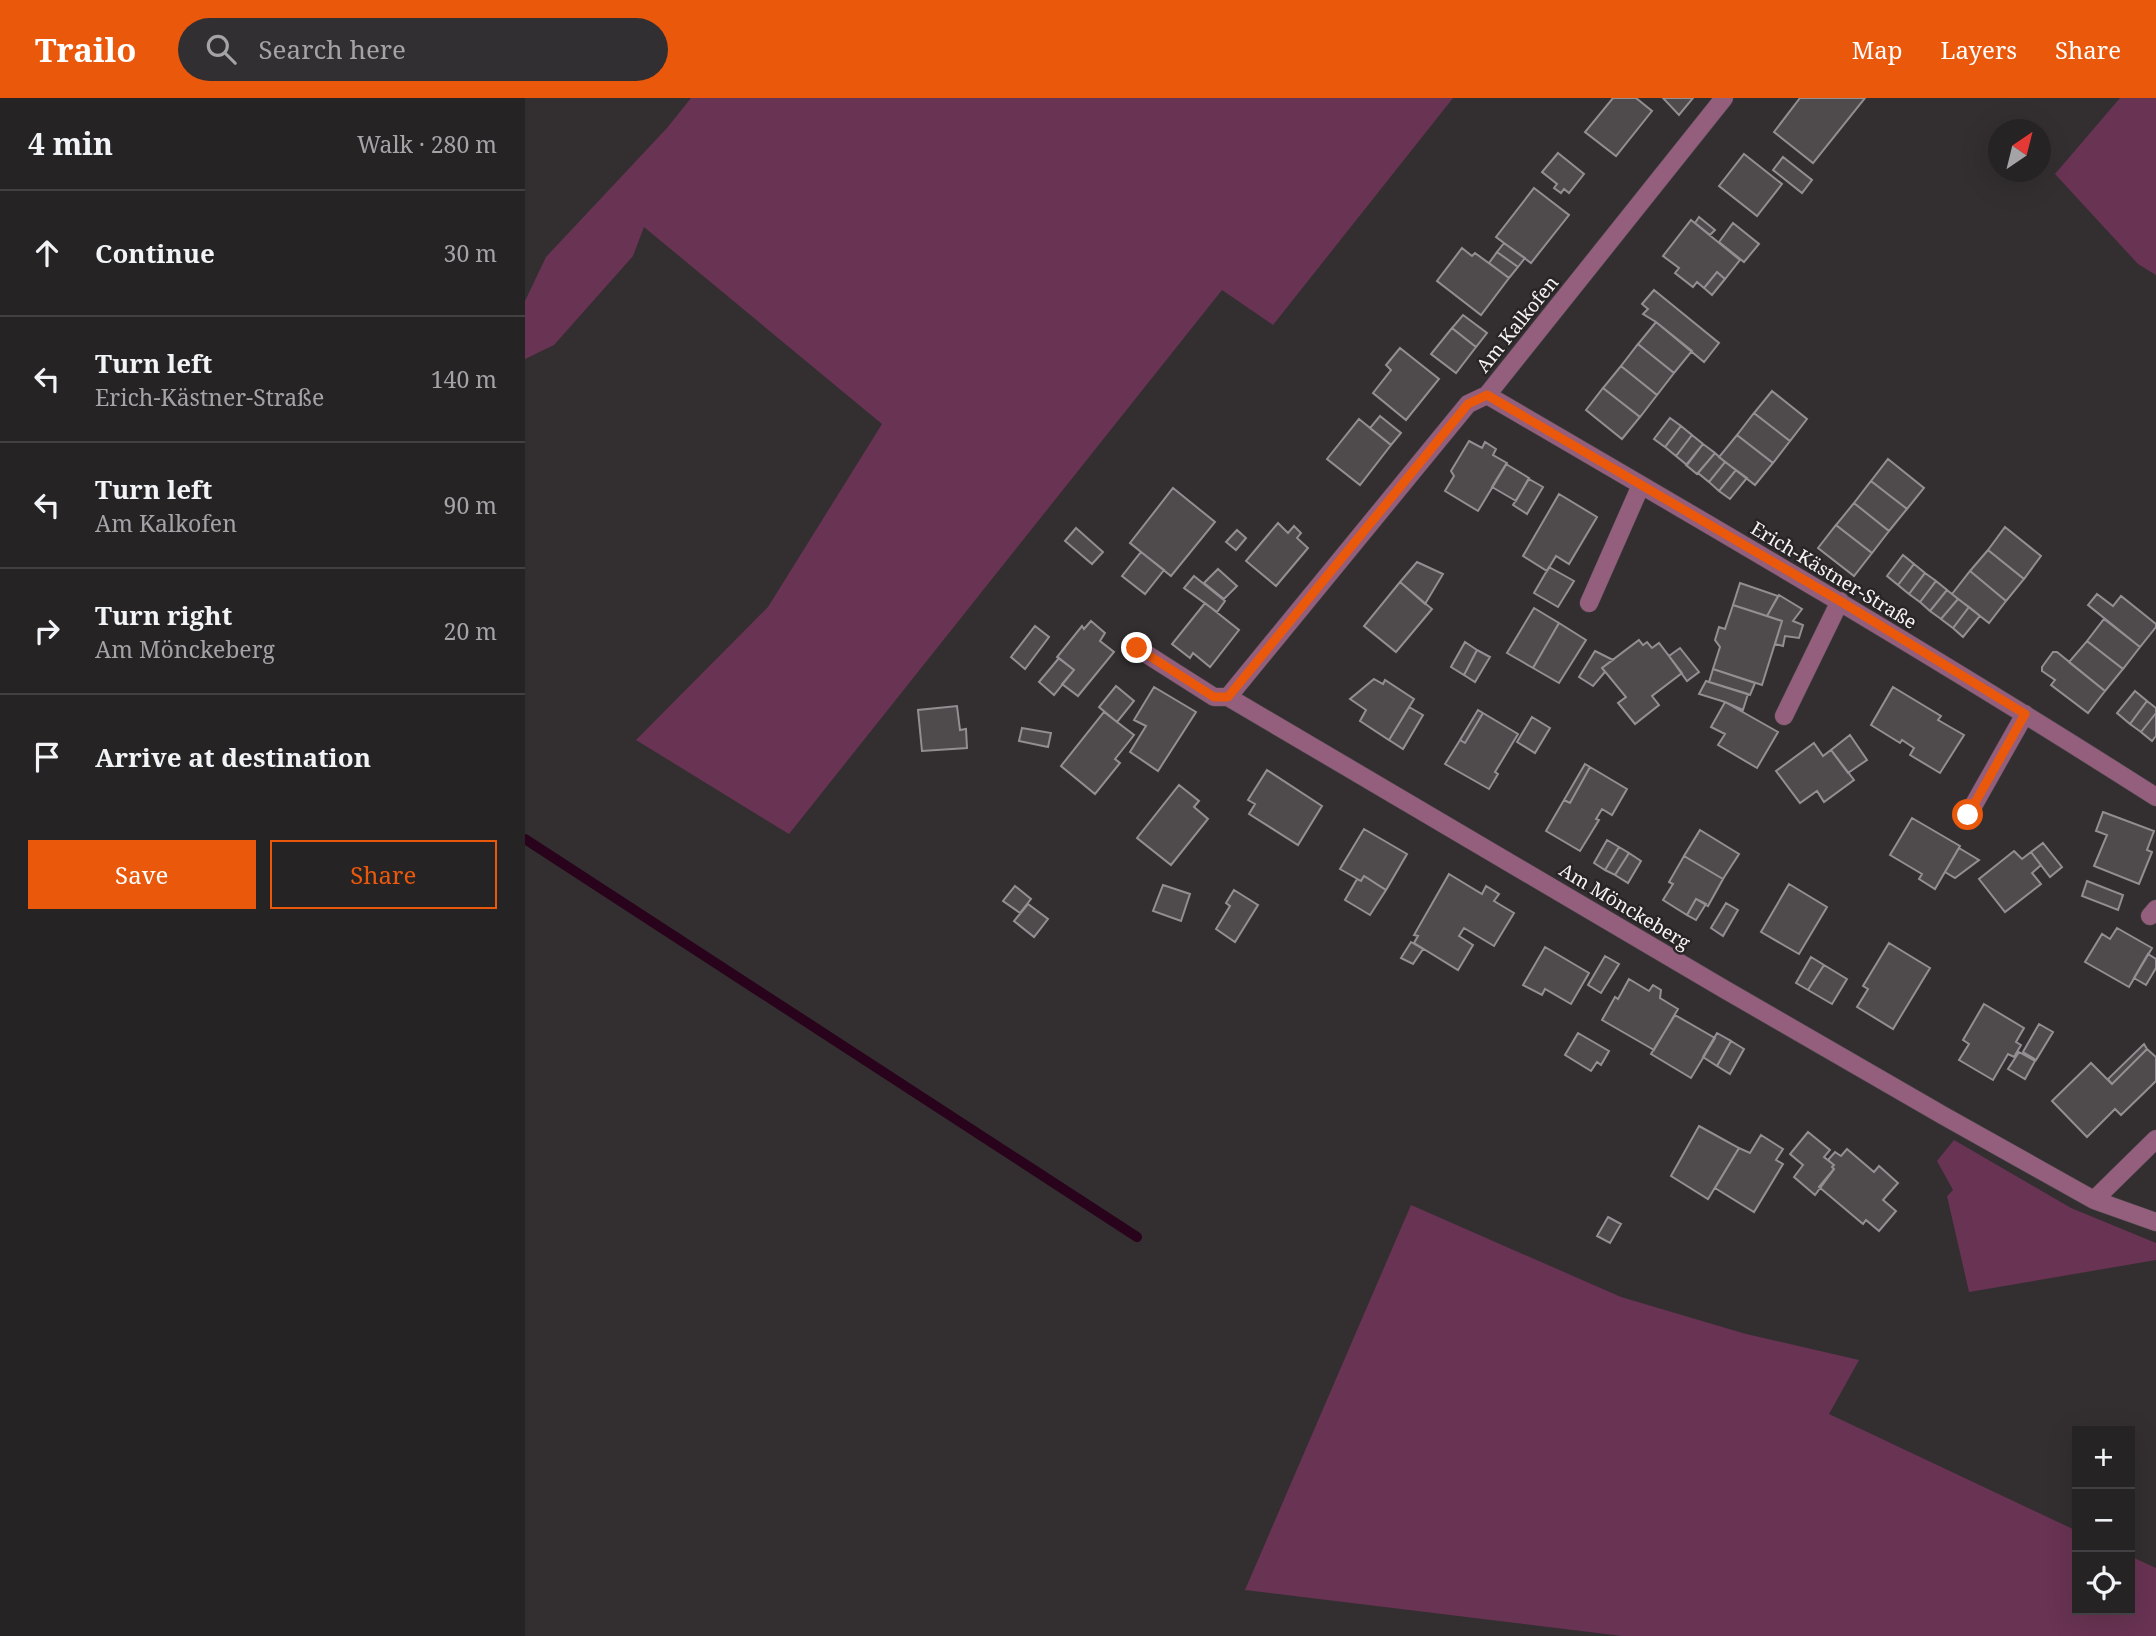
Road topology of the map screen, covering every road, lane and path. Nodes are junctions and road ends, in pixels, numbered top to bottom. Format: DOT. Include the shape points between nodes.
graph roads {
  1 [pos="1724,98"];
  2 [pos="1487,395"];
  3 [pos="1641,485"];
  4 [pos="1840,601"];
  5 [pos="1589,603"];
  6 [pos="1137,648"];
  7 [pos="1228,697"];
  8 [pos="2025,714"];
  9 [pos="1784,716"];
  10 [pos="2156,797"];
  11 [pos="1968,815"];
  12 [pos="2156,1139"];
  13 [pos="2094,1200"];
  14 [pos="2156,1222"];
  1 -- 2 [label="street, Am Kalkofen"];
  2 -- 3 [label="street, Erich-Kästner-Straße"];
  2 -- 7 [label="street, Am Kalkofen" via="1468,404"];
  3 -- 4 [label="street, Erich-Kästner-Straße"];
  3 -- 5 [label="street"];
  4 -- 8 [label="street, Erich-Kästner-Straße"];
  4 -- 9 [label="street"];
  6 -- 7 [label="street, Am Mönckeberg" via="1214,697"];
  7 -- 13 [label="street, Am Mönckeberg"];
  8 -- 10 [label="street, Erich-Kästner-Straße"];
  8 -- 11 [label="street"];
  12 -- 13 [label="street"];
  13 -- 14 [label="street, Am Mönckeberg"];
}
